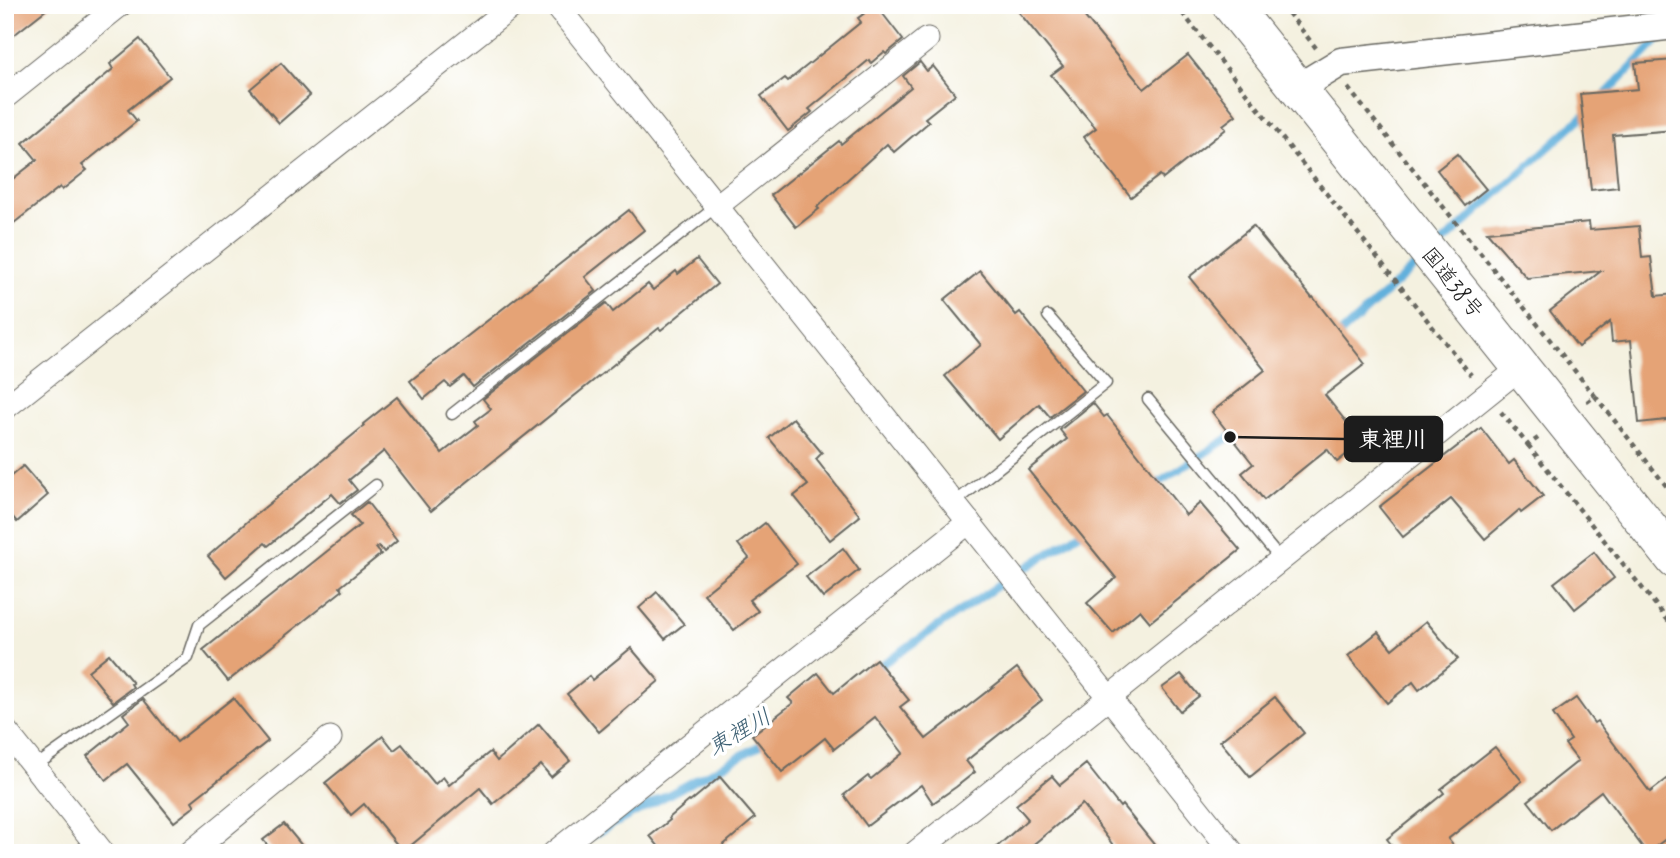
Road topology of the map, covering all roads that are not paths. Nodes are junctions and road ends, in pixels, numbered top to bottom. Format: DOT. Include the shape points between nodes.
graph roads {
  1 [pos="120,5"];
  2 [pos="514,5"];
  3 [pos="556,5"];
  4 [pos="1231,5"];
  5 [pos="1675,25"];
  6 [pos="927,39"];
  7 [pos="1298,88"];
  8 [pos="5,97"];
  9 [pos="717,206"];
  10 [pos="1048,316"];
  11 [pos="1520,368"];
  12 [pos="1148,399"];
  13 [pos="5,408"];
  14 [pos="452,414"];
  15 [pos="376,485"];
  16 [pos="954,503"];
  17 [pos="969,522"];
  18 [pos="1281,560"];
  19 [pos="1675,560"];
  20 [pos="1110,697"];
  21 [pos="5,730"];
  22 [pos="330,738"];
  23 [pos="34,767"];
  24 [pos="1230,852"];
  25 [pos="103,853"];
  26 [pos="190,853"];
  27 [pos="554,853"];
  28 [pos="915,853"];
  1 -- 8 [label="street"];
  2 -- 13 [label="street"];
  3 -- 9 [label="street"];
  4 -- 7 [label="highway, 国道38号"];
  5 -- 7 [label="street" via="1341,62"];
  6 -- 9 [label="street"];
  7 -- 11 [label="highway, 国道38号"];
  9 -- 14 [label="lane"];
  9 -- 16 [label="street"];
  10 -- 16 [label="lane" via="1106,383"];
  11 -- 18 [label="street"];
  11 -- 19 [label="highway, 国道38号"];
  12 -- 18 [label="lane"];
  15 -- 23 [label="lane" via="199,625 188,659"];
  16 -- 17 [label="street"];
  17 -- 20 [label="street"];
  17 -- 27 [label="street"];
  18 -- 20 [label="street"];
  20 -- 24 [label="street"];
  20 -- 28 [label="street"];
  21 -- 23 [label="street"];
  22 -- 26 [label="street"];
  23 -- 25 [label="street"];
}
